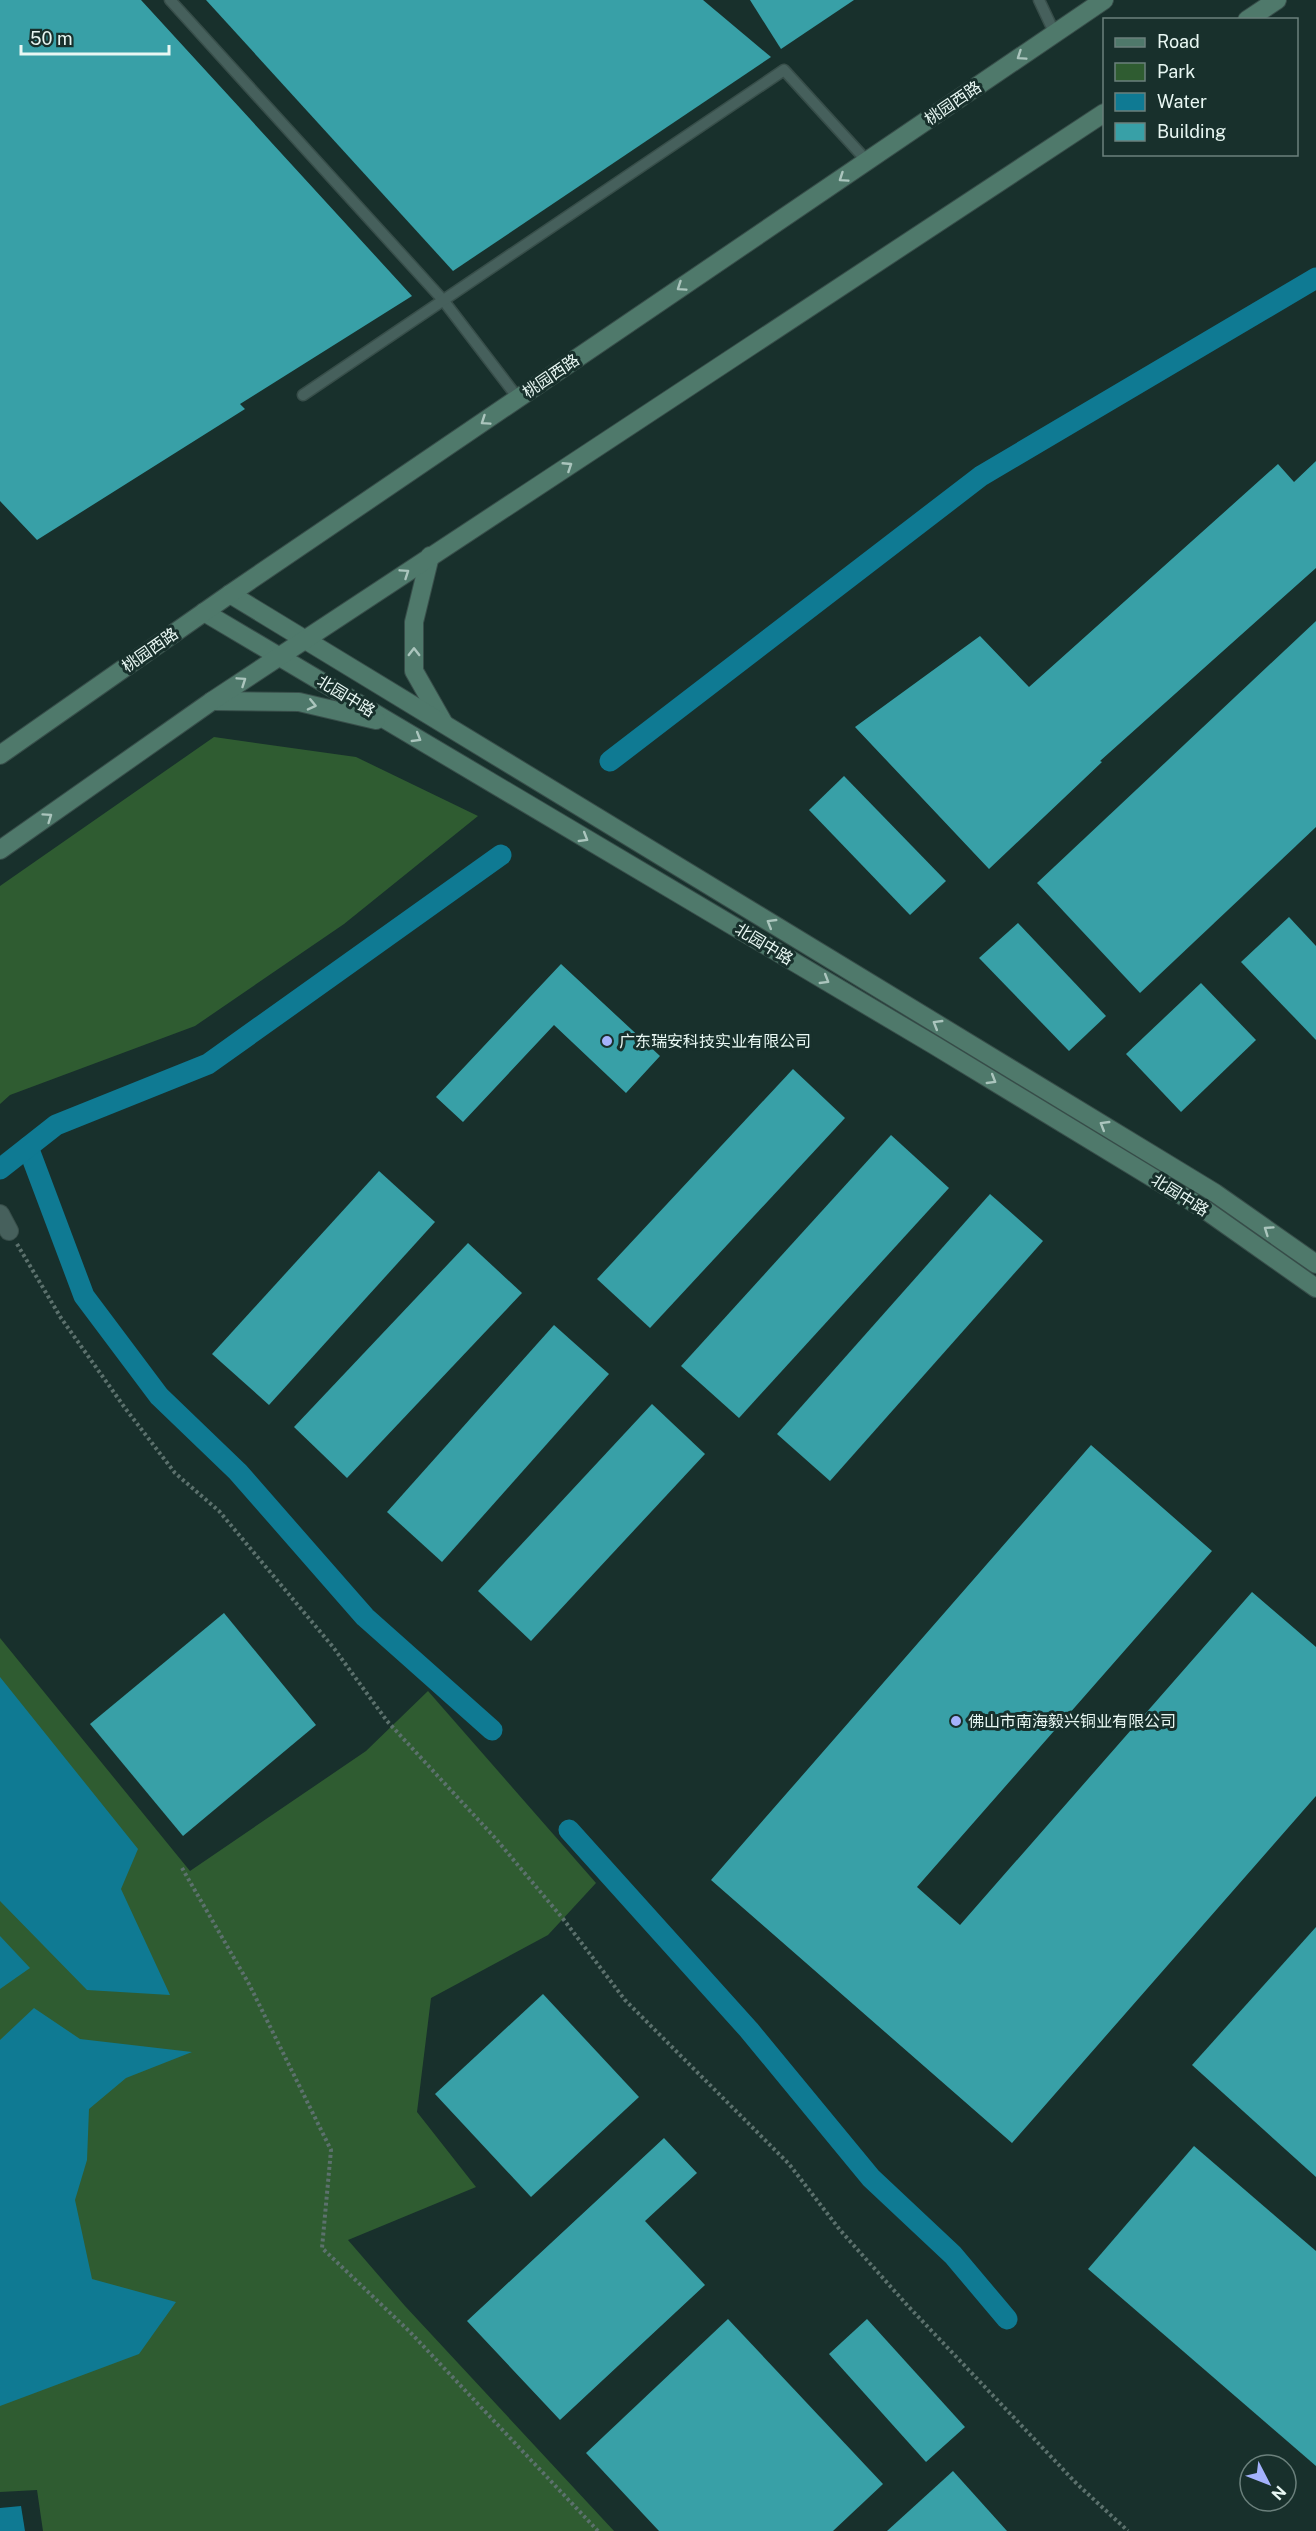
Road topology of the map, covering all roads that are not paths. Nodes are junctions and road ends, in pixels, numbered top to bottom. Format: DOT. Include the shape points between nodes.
graph roads {
  1 [pos="170,0"];
  2 [pos="1039,0"];
  3 [pos="1104,0"];
  4 [pos="1277,0"];
  5 [pos="1250,18"];
  6 [pos="1055,34"];
  7 [pos="1103,114"];
  8 [pos="867,161"];
  9 [pos="443,300"];
  10 [pos="303,395"];
  11 [pos="518,398"];
  12 [pos="430,556"];
  13 [pos="230,594"];
  14 [pos="204,612"];
  15 [pos="305,639"];
  16 [pos="278,657"];
  17 [pos="212,701"];
  18 [pos="444,724"];
  19 [pos="394,725"];
  20 [pos="0,755"];
  21 [pos="0,850"];
  22 [pos="0,1215"];
  23 [pos="9,1231"];
  24 [pos="1316,1264"];
  25 [pos="1316,1288"];
  1 -- 9 [label="lane"];
  2 -- 6 [label="lane"];
  3 -- 6 [label="street, 桃园西路"];
  4 -- 5 [label="street"];
  6 -- 8 [label="street, 桃园西路, one-way"];
  12 -- 7 [label="street, one-way"];
  8 -- 9 [label="lane" via="784,70"];
  8 -- 11 [label="street, 桃园西路, one-way"];
  9 -- 10 [label="lane"];
  9 -- 11 [label="lane"];
  11 -- 13 [label="street, 桃园西路, one-way"];
  15 -- 12 [label="street, one-way"];
  18 -- 12 [label="street, one-way" via="414,671 414,622"];
  13 -- 14 [label="street, 桃园西路"];
  13 -- 15 [label="street, 北园中路"];
  14 -- 16 [label="street, 北园中路"];
  14 -- 20 [label="street, 桃园西路"];
  15 -- 16 [label="street"];
  15 -- 18 [label="street, 北园中路"];
  17 -- 16 [label="street, one-way"];
  16 -- 19 [label="street, 北园中路"];
  17 -- 19 [label="street, one-way" via="299,702"];
  21 -- 17 [label="street, one-way"];
  24 -- 18 [label="street, 北园中路, one-way" via="1215,1192"];
  19 -- 25 [label="street, 北园中路, one-way" via="1204,1209"];
  22 -- 23 [label="street"];
}
